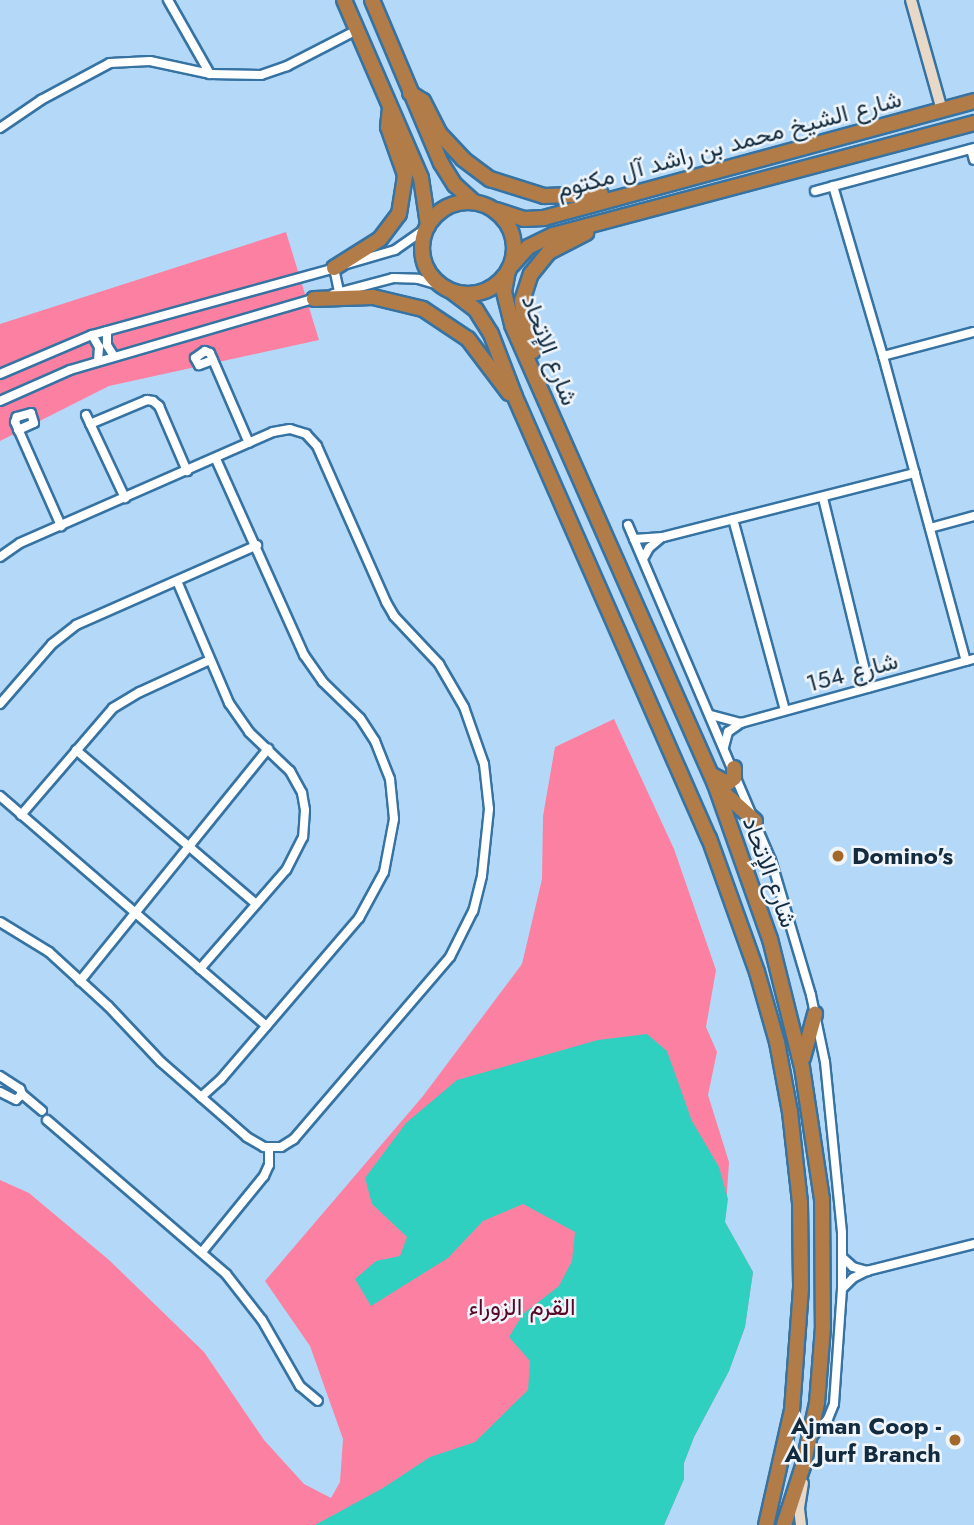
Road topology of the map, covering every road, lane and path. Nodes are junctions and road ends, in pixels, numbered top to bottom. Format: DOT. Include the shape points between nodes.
graph roads {
  1 [pos="169,0"];
  2 [pos="344,0"];
  3 [pos="372,0"];
  4 [pos="911,0"];
  5 [pos="357,30"];
  6 [pos="210,74"];
  7 [pos="410,93"];
  8 [pos="974,101"];
  9 [pos="391,107"];
  10 [pos="942,110"];
  11 [pos="974,123"];
  12 [pos="0,128"];
  13 [pos="973,149"];
  14 [pos="974,160"];
  15 [pos="833,186"];
  16 [pos="644,190"];
  17 [pos="815,191"];
  18 [pos="474,202"];
  19 [pos="496,210"];
  20 [pos="623,216"];
  21 [pos="427,227"];
  22 [pos="334,268"];
  23 [pos="510,268"];
  24 [pos="446,288"];
  25 [pos="339,292"];
  26 [pos="314,299"];
  27 [pos="107,331"];
  28 [pos="974,332"];
  29 [pos="92,335"];
  30 [pos="114,356"];
  31 [pos="883,356"];
  32 [pos="213,360"];
  33 [pos="97,361"];
  34 [pos="0,374"];
  35 [pos="540,394"];
  36 [pos="515,397"];
  37 [pos="0,401"];
  38 [pos="86,415"];
  39 [pos="90,424"];
  40 [pos="18,430"];
  41 [pos="250,443"];
  42 [pos="216,458"];
  43 [pos="187,471"];
  44 [pos="915,473"];
  45 [pos="125,498"];
  46 [pos="823,498"];
  47 [pos="974,516"];
  48 [pos="733,519"];
  49 [pos="628,525"];
  50 [pos="61,526"];
  51 [pos="930,528"];
  52 [pos="663,537"];
  53 [pos="634,539"];
  54 [pos="257,545"];
  55 [pos="1,554"];
  56 [pos="643,559"];
  57 [pos="177,581"];
  58 [pos="210,660"];
  59 [pos="970,660"];
  60 [pos="974,669"];
  61 [pos="869,687"];
  62 [pos="0,704"];
  63 [pos="785,710"];
  64 [pos="711,715"];
  65 [pos="741,723"];
  66 [pos="724,747"];
  67 [pos="268,749"];
  68 [pos="76,750"];
  69 [pos="734,768"];
  70 [pos="713,779"];
  71 [pos="0,796"];
  72 [pos="21,815"];
  73 [pos="755,821"];
  74 [pos="188,845"];
  75 [pos="256,904"];
  76 [pos="136,915"];
  77 [pos="0,922"];
  78 [pos="200,969"];
  79 [pos="80,981"];
  80 [pos="815,1014"];
  81 [pos="267,1026"];
  82 [pos="802,1067"];
  83 [pos="0,1075"];
  84 [pos="0,1092"];
  85 [pos="22,1094"];
  86 [pos="201,1097"];
  87 [pos="42,1111"];
  88 [pos="47,1120"];
  89 [pos="269,1148"];
  90 [pos="974,1244"];
  91 [pos="202,1252"];
  92 [pos="843,1257"];
  93 [pos="867,1271"];
  94 [pos="842,1289"];
  95 [pos="318,1401"];
  96 [pos="806,1442"];
  97 [pos="803,1466"];
  98 [pos="766,1525"];
  99 [pos="784,1525"];
  100 [pos="801,1525"];
  1 -- 6 [label="street"];
  2 -- 5 [label="highway"];
  3 -- 7 [label="highway"];
  4 -- 10 [label="street"];
  5 -- 6 [label="street" via="268,74"];
  5 -- 9 [label="highway"];
  6 -- 12 [label="street" via="150,61 110,63"];
  7 -- 16 [label="highway" via="423,101 440,134 490,179 557,198"];
  7 -- 18 [label="highway" via="445,170"];
  8 -- 10 [label="highway, شارع الشيخ محمد بن راشد آل مكتوم"];
  9 -- 21 [label="highway" via="424,190"];
  9 -- 22 [label="highway" via="388,127 405,175 399,214 380,239"];
  10 -- 16 [label="highway, شارع الشيخ محمد بن راشد آل مكتوم"];
  11 -- 20 [label="highway, شارع الشيخ محمد بن راشد آل مكتوم"];
  13 -- 14 [label="street"];
  13 -- 15 [label="street"];
  15 -- 17 [label="street"];
  15 -- 31 [label="street"];
  16 -- 19 [label="highway, شارع الشيخ محمد بن راشد آل مكتوم" via="534,220"];
  18 -- 19 [label="highway"];
  18 -- 21 [label="highway" via="448,206"];
  19 -- 23 [label="highway" via="514,241"];
  20 -- 23 [label="highway, شارع الشيخ محمد بن راشد آل مكتوم" via="539,240"];
  20 -- 35 [label="highway" via="549,252 531,274 522,301 523,315 539,369"];
  21 -- 22 [label="street" via="395,250"];
  21 -- 24 [label="highway" via="422,254 426,266"];
  22 -- 25 [label="street"];
  22 -- 27 [label="street"];
  23 -- 24 [label="highway" via="500,282 477,293"];
  23 -- 35 [label="highway, شارع الإتحاد" via="507,310"];
  24 -- 25 [label="street" via="418,279 393,278"];
  24 -- 36 [label="highway, شارع الإتحاد" via="482,318"];
  25 -- 26 [label="street"];
  26 -- 30 [label="street"];
  26 -- 36 [label="highway" via="373,297 423,309 468,339"];
  27 -- 29 [label="street"];
  27 -- 30 [label="street" via="107,345"];
  28 -- 31 [label="street"];
  29 -- 33 [label="street" via="99,347"];
  29 -- 34 [label="street"];
  30 -- 33 [label="street"];
  31 -- 44 [label="street"];
  32 -- 41 [label="street"];
  33 -- 37 [label="street"];
  35 -- 70 [label="highway, شارع الإتحاد"];
  36 -- 98 [label="highway, شارع الإتحاد" via="709,838 777,1042 798,1181 801,1288 792,1410"];
  38 -- 39 [label="street"];
  39 -- 43 [label="street" via="153,401"];
  39 -- 45 [label="street"];
  40 -- 50 [label="street"];
  41 -- 42 [label="street"];
  41 -- 89 [label="street" via="290,429 306,434 317,446 386,602 439,664 464,707 484,764 489,809 473,911 450,957 294,1139"];
  42 -- 43 [label="street"];
  42 -- 54 [label="street"];
  43 -- 45 [label="street"];
  44 -- 46 [label="street"];
  44 -- 51 [label="street"];
  45 -- 50 [label="street"];
  46 -- 48 [label="street"];
  46 -- 61 [label="street"];
  47 -- 51 [label="street"];
  48 -- 52 [label="street"];
  48 -- 63 [label="street"];
  49 -- 53 [label="street"];
  50 -- 55 [label="street"];
  51 -- 59 [label="street"];
  52 -- 53 [label="street"];
  52 -- 56 [label="street"];
  53 -- 56 [label="street"];
  54 -- 57 [label="street"];
  54 -- 81 [label="street" via="309,664 360,718 375,741 390,779 394,819 388,859 369,902 335,949"];
  56 -- 64 [label="street"];
  57 -- 58 [label="street"];
  57 -- 62 [label="street" via="67,631"];
  58 -- 67 [label="street" via="235,713"];
  58 -- 68 [label="street" via="126,699"];
  59 -- 60 [label="street"];
  59 -- 61 [label="street, شارع 154"];
  61 -- 63 [label="street, شارع 154"];
  63 -- 65 [label="street, شارع 154"];
  64 -- 65 [label="street"];
  64 -- 66 [label="street"];
  65 -- 66 [label="street" via="728,732"];
  66 -- 69 [label="street"];
  67 -- 74 [label="street"];
  67 -- 75 [label="street" via="298,785 306,828 286,870"];
  68 -- 72 [label="street"];
  68 -- 74 [label="street"];
  69 -- 70 [label="highway" via="728,783"];
  69 -- 73 [label="street"];
  70 -- 73 [label="highway"];
  70 -- 82 [label="highway, شارع الإتحاد" via="771,939"];
  71 -- 72 [label="street"];
  72 -- 76 [label="street"];
  73 -- 80 [label="street" via="771,860"];
  74 -- 75 [label="street"];
  74 -- 76 [label="street"];
  75 -- 78 [label="street"];
  76 -- 78 [label="street"];
  76 -- 79 [label="street"];
  77 -- 79 [label="street" via="45,948"];
  78 -- 81 [label="street"];
  79 -- 86 [label="street"];
  80 -- 82 [label="highway"];
  80 -- 92 [label="street" via="835,1135"];
  81 -- 86 [label="street"];
  82 -- 96 [label="highway, شارع الإتحاد" via="822,1199 824,1246 821,1365"];
  83 -- 85 [label="street"];
  84 -- 85 [label="street" via="16,1100"];
  85 -- 87 [label="street"];
  86 -- 89 [label="street" via="252,1141"];
  88 -- 91 [label="street"];
  89 -- 91 [label="street" via="264,1176"];
  90 -- 93 [label="street"];
  91 -- 95 [label="street" via="247,1299 300,1386"];
  92 -- 93 [label="street" via="853,1267"];
  92 -- 94 [label="street"];
  93 -- 94 [label="street"];
  94 -- 96 [label="street" via="834,1404 828,1419"];
  96 -- 97 [label="highway, شارع الإتحاد"];
  97 -- 99 [label="highway, شارع الإتحاد"];
  97 -- 100 [label="street"];
}
